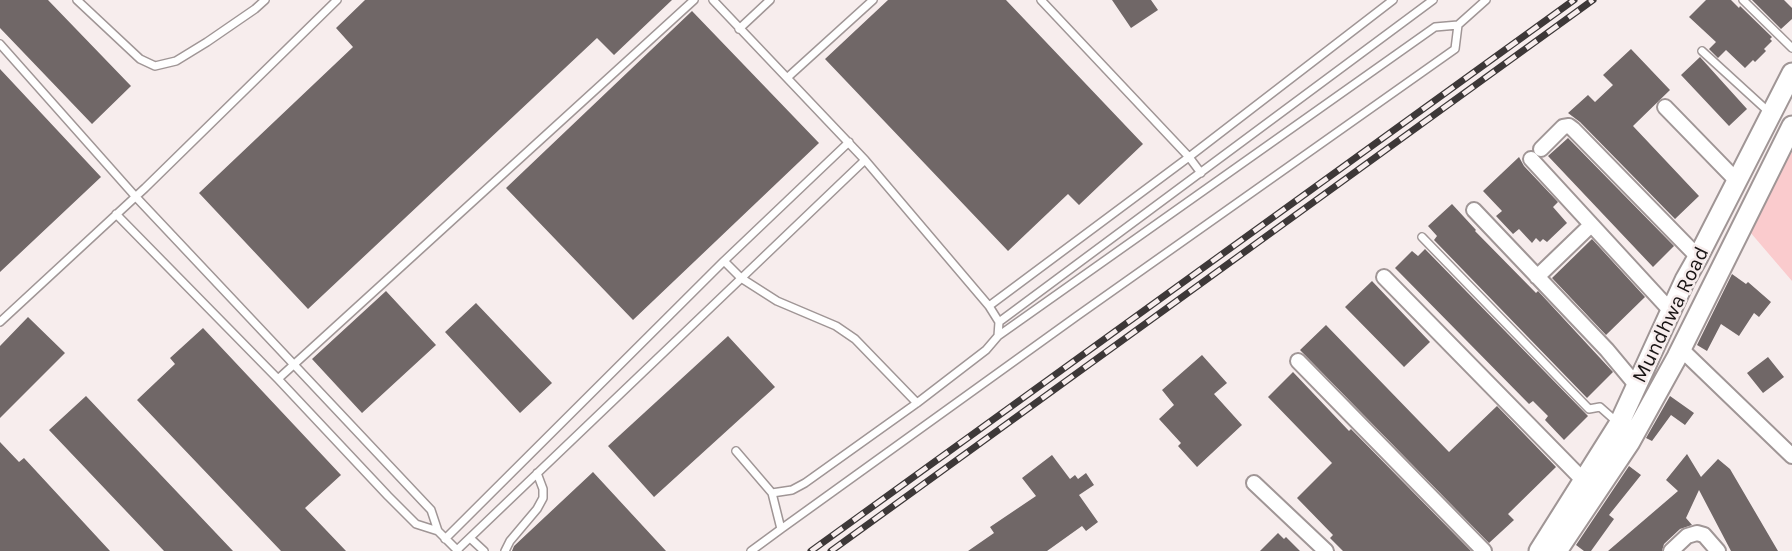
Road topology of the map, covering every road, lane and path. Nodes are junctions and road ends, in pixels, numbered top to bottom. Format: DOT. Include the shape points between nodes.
graph roads {
  1 [pos="77,0"];
  2 [pos="265,0"];
  3 [pos="337,0"];
  4 [pos="694,0"];
  5 [pos="713,0"];
  6 [pos="770,0"];
  7 [pos="873,0"];
  8 [pos="1041,0"];
  9 [pos="1393,0"];
  10 [pos="1433,0"];
  11 [pos="1486,0"];
  12 [pos="1743,0"];
  13 [pos="1458,25"];
  14 [pos="739,29"];
  15 [pos="0,44"];
  16 [pos="1792,48"];
  17 [pos="1702,51"];
  18 [pos="1792,73"];
  19 [pos="788,77"];
  20 [pos="1792,85"];
  21 [pos="1792,101"];
  22 [pos="1665,107"];
  23 [pos="1771,114"];
  24 [pos="1792,126"];
  25 [pos="849,142"];
  26 [pos="1189,157"];
  27 [pos="865,160"];
  28 [pos="1201,173"];
  29 [pos="1737,181"];
  30 [pos="135,196"];
  31 [pos="1474,210"];
  32 [pos="116,214"];
  33 [pos="1591,225"];
  34 [pos="1422,237"];
  35 [pos="1707,255"];
  36 [pos="724,261"];
  37 [pos="1384,277"];
  38 [pos="1537,277"];
  39 [pos="741,278"];
  40 [pos="989,306"];
  41 [pos="1667,319"];
  42 [pos="0,322"];
  43 [pos="999,322"];
  44 [pos="1694,322"];
  45 [pos="998,336"];
  46 [pos="1681,349"];
  47 [pos="1298,361"];
  48 [pos="295,363"];
  49 [pos="278,379"];
  50 [pos="1637,386"];
  51 [pos="917,403"];
  52 [pos="1619,424"];
  53 [pos="736,450"];
  54 [pos="1792,456"];
  55 [pos="537,473"];
  56 [pos="1583,480"];
  57 [pos="1254,483"];
  58 [pos="772,494"];
  59 [pos="781,529"];
  60 [pos="438,531"];
  61 [pos="470,538"];
  62 [pos="445,539"];
  63 [pos="458,551"];
  64 [pos="484,551"];
  65 [pos="505,551"];
  66 [pos="751,551"];
  67 [pos="1326,551"];
  68 [pos="1484,551"];
  69 [pos="1539,551"];
  70 [pos="1557,551"];
  71 [pos="1671,551"];
  72 [pos="1718,551"];
  1 -- 2 [label="lane" via="140,59 155,66 176,61"];
  3 -- 30 [label="lane"];
  4 -- 48 [label="lane"];
  5 -- 14 [label="lane"];
  6 -- 14 [label="lane"];
  7 -- 19 [label="lane"];
  8 -- 26 [label="lane"];
  9 -- 26 [label="lane"];
  10 -- 28 [label="lane"];
  11 -- 13 [label="lane"];
  12 -- 16 [label="lane"];
  13 -- 45 [label="lane" via="1435,26"];
  13 -- 59 [label="lane" via="1455,49"];
  14 -- 19 [label="lane"];
  15 -- 30 [label="lane"];
  17 -- 23 [label="lane"];
  18 -- 23 [label="main road, Mundhwa Road"];
  19 -- 25 [label="lane"];
  20 -- 35 [label="main road"];
  21 -- 35 [label="main road"];
  22 -- 29 [label="street"];
  23 -- 29 [label="main road, Mundhwa Road"];
  24 -- 44 [label="main road, Mundhwa Road"];
  25 -- 27 [label="lane"];
  25 -- 36 [label="lane"];
  26 -- 28 [label="lane"];
  26 -- 40 [label="lane"];
  27 -- 39 [label="lane"];
  27 -- 40 [label="lane"];
  28 -- 43 [label="lane"];
  29 -- 35 [label="main road, Mundhwa Road"];
  30 -- 32 [label="lane"];
  30 -- 48 [label="lane"];
  31 -- 38 [label="street"];
  32 -- 42 [label="lane"];
  32 -- 49 [label="lane"];
  33 -- 35 [label="street" via="1536,154 1563,127 1573,129"];
  33 -- 38 [label="street"];
  33 -- 41 [label="street"];
  34 -- 52 [label="lane" via="1589,409 1600,407"];
  35 -- 41 [label="main road, Mundhwa Road" via="1675,318"];
  35 -- 44 [label="main road" via="1691,312"];
  36 -- 39 [label="lane"];
  36 -- 62 [label="lane"];
  37 -- 56 [label="street"];
  38 -- 50 [label="street"];
  39 -- 51 [label="lane" via="855,339"];
  39 -- 55 [label="lane"];
  40 -- 43 [label="lane"];
  41 -- 50 [label="main road, Mundhwa Road"];
  43 -- 45 [label="lane"];
  44 -- 46 [label="main road, Mundhwa Road"];
  45 -- 51 [label="lane"];
  46 -- 54 [label="street"];
  46 -- 70 [label="main road, Mundhwa Road" via="1630,442"];
  47 -- 68 [label="street"];
  48 -- 49 [label="lane"];
  48 -- 60 [label="lane" via="431,510"];
  49 -- 60 [label="lane" via="416,524"];
  50 -- 52 [label="main road, Mundhwa Road"];
  51 -- 58 [label="lane" via="805,483"];
  52 -- 56 [label="main road, Mundhwa Road"];
  53 -- 58 [label="lane"];
  55 -- 61 [label="lane"];
  55 -- 65 [label="lane" via="543,498"];
  56 -- 69 [label="main road, Mundhwa Road"];
  57 -- 67 [label="street"];
  58 -- 59 [label="lane"];
  59 -- 66 [label="lane"];
  60 -- 62 [label="lane"];
  61 -- 63 [label="lane"];
  61 -- 64 [label="lane"];
  62 -- 63 [label="lane"];
  71 -- 72 [label="street" via="1697,533"];
}
